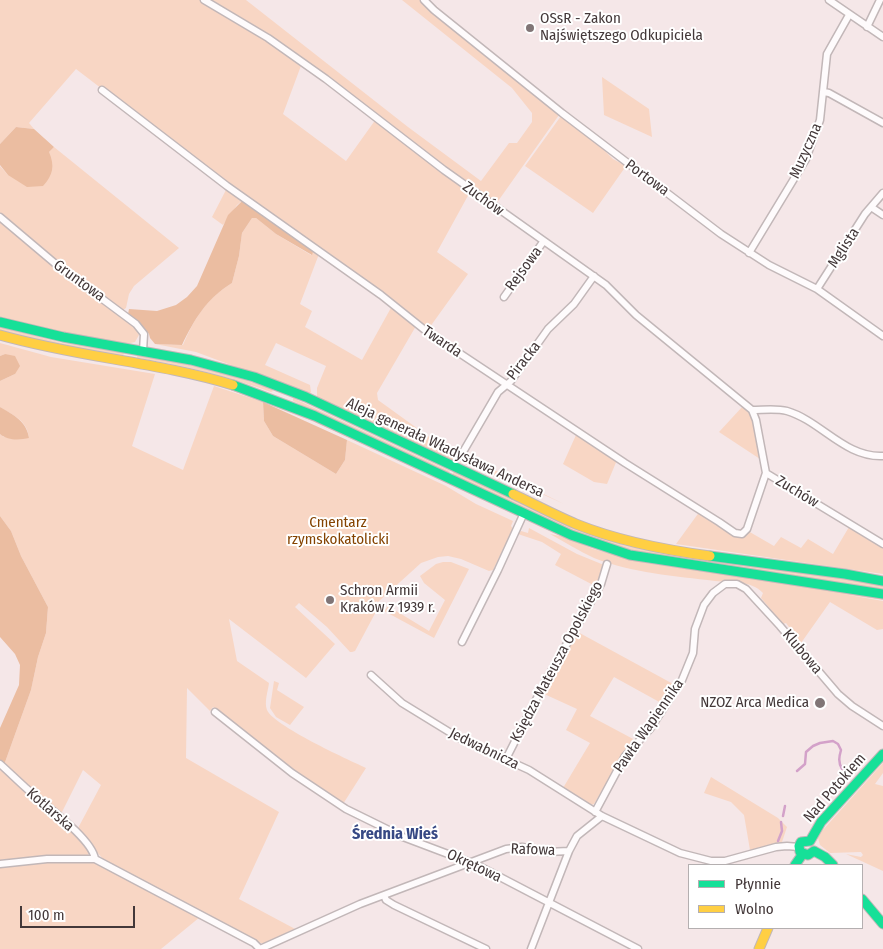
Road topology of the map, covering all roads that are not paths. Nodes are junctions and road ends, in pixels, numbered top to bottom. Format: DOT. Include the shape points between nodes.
graph roads {
  1 [pos="204,0"];
  2 [pos="424,0"];
  3 [pos="829,0"];
  4 [pos="880,0"];
  5 [pos="849,15"];
  6 [pos="868,27"];
  7 [pos="883,37"];
  8 [pos="102,90"];
  9 [pos="824,92"];
  10 [pos="883,123"];
  11 [pos="883,193"];
  12 [pos="871,207"];
  13 [pos="883,215"];
  14 [pos="0,217"];
  15 [pos="543,242"];
  16 [pos="749,252"];
  17 [pos="594,276"];
  18 [pos="818,289"];
  19 [pos="504,297"];
  20 [pos="0,322"];
  21 [pos="0,335"];
  22 [pos="883,336"];
  23 [pos="143,351"];
  24 [pos="506,385"];
  25 [pos="752,410"];
  26 [pos="463,452"];
  27 [pos="883,456"];
  28 [pos="766,473"];
  29 [pos="524,513"];
  30 [pos="883,544"];
  31 [pos="607,564"];
  32 [pos="883,581"];
  33 [pos="721,586"];
  34 [pos="883,594"];
  35 [pos="462,642"];
  36 [pos="371,675"];
  37 [pos="215,712"];
  38 [pos="883,726"];
  39 [pos="883,754"];
  40 [pos="506,759"];
  41 [pos="0,764"];
  42 [pos="595,812"];
  43 [pos="602,816"];
  44 [pos="810,841"];
  45 [pos="569,851"];
  46 [pos="800,851"];
  47 [pos="814,851"];
  48 [pos="95,859"];
  49 [pos="468,862"];
  50 [pos="0,864"];
  51 [pos="795,864"];
  52 [pos="833,864"];
  53 [pos="384,895"];
  54 [pos="863,900"];
  55 [pos="550,902"];
  56 [pos="883,924"];
  57 [pos="768,929"];
  58 [pos="260,949"];
  59 [pos="486,949"];
  60 [pos="531,949"];
  61 [pos="638,949"];
  62 [pos="759,949"];
  1 -- 15 [label="street, Zuchów" via="326,78"];
  2 -- 16 [label="street, Portowa" via="562,114"];
  3 -- 5 [label="street"];
  4 -- 6 [label="street"];
  5 -- 6 [label="street"];
  5 -- 9 [label="street, Muzyczna" via="827,54"];
  6 -- 7 [label="street"];
  8 -- 24 [label="street, Twarda" via="227,186 381,295 426,332"];
  9 -- 10 [label="street"];
  9 -- 16 [label="street, Muzyczna" via="820,120 806,159"];
  11 -- 12 [label="street, Mglista"];
  12 -- 13 [label="street"];
  12 -- 18 [label="street, Mglista"];
  14 -- 23 [label="street, Gruntowa" via="58,266 136,324 144,334"];
  15 -- 17 [label="street, Zuchów"];
  15 -- 19 [label="street, Rejsowa"];
  16 -- 18 [label="street, Portowa"];
  17 -- 24 [label="street, Piracka"];
  17 -- 25 [label="street, Zuchów" via="636,315"];
  18 -- 22 [label="street, Portowa"];
  20 -- 23 [label="main road, Aleja generała Władysława Andersa" via="34,332"];
  21 -- 29 [label="main road, Aleja generała Władysława Andersa" via="41,346 175,369 248,389 315,416"];
  23 -- 32 [label="main road, Aleja generała Władysława Andersa" via="221,367 283,388 605,535 664,549"];
  24 -- 26 [label="street, Piracka" via="498,392"];
  24 -- 28 [label="street, Twarda" via="735,533 742,534 747,529"];
  25 -- 27 [label="street" via="787,411 846,446 866,454"];
  25 -- 28 [label="street, Zuchów"];
  28 -- 30 [label="street, Zuchów"];
  29 -- 34 [label="main road, Aleja generała Władysława Andersa" via="571,535 630,555"];
  29 -- 35 [label="street"];
  31 -- 40 [label="street, Księdza Mateusza Opolskiego" via="601,584"];
  33 -- 38 [label="street, Klubowa" via="733,583 746,589 838,694"];
  33 -- 42 [label="street, Pawła Wapiennika" via="708,599 701,613 695,629 693,653 682,680 650,729 625,756"];
  36 -- 40 [label="street, Jedwabnicza" via="402,703 430,722"];
  37 -- 49 [label="street, Okrętowa" via="292,773 346,809 396,834"];
  39 -- 44 [label="main road, Nad Potokiem" via="821,822"];
  40 -- 42 [label="street, Jedwabnicza"];
  41 -- 48 [label="street, Kotlarska" via="71,826 90,847"];
  42 -- 43 [label="street, Jedwabnicza"];
  43 -- 45 [label="street, Rafowa" via="577,836"];
  43 -- 46 [label="street" via="680,853 711,861 734,859 782,846"];
  44 -- 46 [label="main road" via="803,841"];
  44 -- 47 [label="main road"];
  45 -- 49 [label="street, Rafowa" via="547,852 515,847"];
  45 -- 55 [label="street"];
  46 -- 47 [label="main road" via="808,856"];
  46 -- 51 [label="main road"];
  47 -- 52 [label="main road"];
  48 -- 50 [label="street" via="47,859"];
  48 -- 58 [label="street"];
  49 -- 53 [label="street, Rafowa"];
  49 -- 55 [label="street, Okrętowa"];
  53 -- 58 [label="street, Rafowa"];
  53 -- 59 [label="street" via="394,906"];
  54 -- 56 [label="main road"];
  55 -- 60 [label="street"];
  55 -- 61 [label="street, Okrętowa"];
  57 -- 62 [label="main road"];
}
